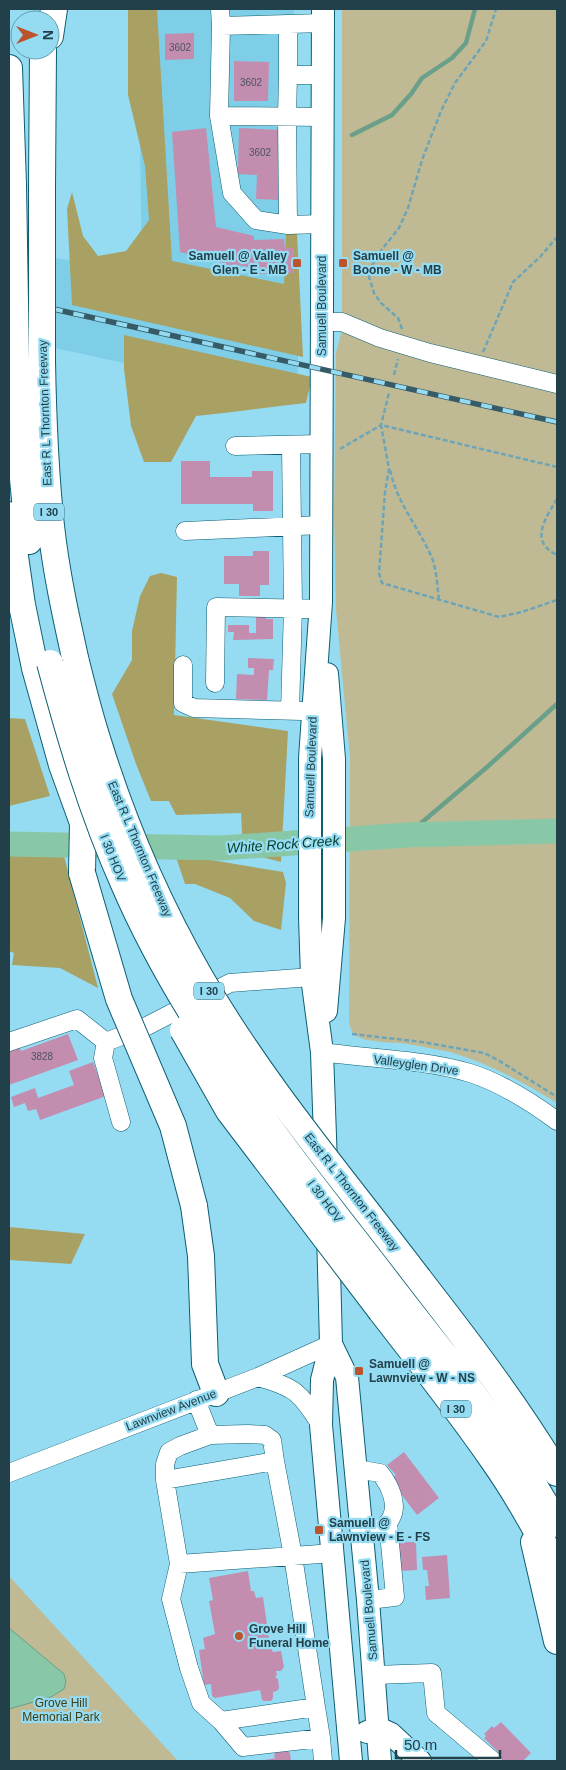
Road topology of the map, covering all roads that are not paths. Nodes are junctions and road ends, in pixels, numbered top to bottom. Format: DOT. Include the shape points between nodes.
graph roads {
  1 [pos="323,16"];
  2 [pos="221,18"];
  3 [pos="280,19"];
  4 [pos="43,60"];
  5 [pos="47,60"];
  6 [pos="9,68"];
  7 [pos="288,75"];
  8 [pos="323,75"];
  9 [pos="42,92"];
  10 [pos="219,116"];
  11 [pos="287,117"];
  12 [pos="323,117"];
  13 [pos="288,224"];
  14 [pos="322,224"];
  15 [pos="322,322"];
  16 [pos="557,384"];
  17 [pos="291,445"];
  18 [pos="235,446"];
  19 [pos="321,452"];
  20 [pos="9,515"];
  21 [pos="321,525"];
  22 [pos="293,526"];
  23 [pos="185,531"];
  24 [pos="320,606"];
  25 [pos="293,608"];
  26 [pos="42,665"];
  27 [pos="183,665"];
  28 [pos="215,683"];
  29 [pos="290,711"];
  30 [pos="313,712"];
  31 [pos="82,823"];
  32 [pos="312,977"];
  33 [pos="9,1042"];
  34 [pos="106,1042"];
  35 [pos="322,1052"];
  36 [pos="557,1121"];
  37 [pos="121,1122"];
  38 [pos="390,1304"];
  39 [pos="331,1344"];
  40 [pos="258,1376"];
  41 [pos="206,1397"];
  42 [pos="321,1425"];
  43 [pos="210,1435"];
  44 [pos="275,1461"];
  45 [pos="356,1469"];
  46 [pos="9,1473"];
  47 [pos="557,1473"];
  48 [pos="165,1480"];
  49 [pos="526,1511"];
  50 [pos="388,1522"];
  51 [pos="557,1524"];
  52 [pos="362,1531"];
  53 [pos="333,1553"];
  54 [pos="293,1556"];
  55 [pos="179,1564"];
  56 [pos="557,1568"];
  57 [pos="368,1600"];
  58 [pos="557,1641"];
  59 [pos="374,1675"];
  60 [pos="316,1707"];
  61 [pos="221,1721"];
  62 [pos="378,1728"];
  63 [pos="321,1738"];
  64 [pos="351,1754"];
  65 [pos="323,1761"];
  66 [pos="374,1761"];
  67 [pos="380,1761"];
  68 [pos="420,1761"];
  69 [pos="493,1761"];
  1 -- 3 [label="street"];
  1 -- 8 [label="main road, Samuell Boulevard"];
  2 -- 3 [label="street"];
  2 -- 10 [label="street"];
  3 -- 7 [label="street"];
  4 -- 9 [label="highway, East R L Thornton Freeway / I 30"];
  5 -- 9 [label="highway"];
  6 -- 26 [label="highway, I 30 HOV, bridge" via="21,458"];
  7 -- 8 [label="street"];
  7 -- 11 [label="street"];
  8 -- 12 [label="main road, Samuell Boulevard"];
  9 -- 47 [label="highway, East R L Thornton Freeway / I 30, bridge" via="44,458 51,528 62,602 76,662 98,745 123,815 173,928 231,1027 268,1081 473,1349 530,1428"];
  10 -- 11 [label="street"];
  10 -- 13 [label="street" via="232,193 256,220"];
  11 -- 12 [label="street"];
  11 -- 13 [label="street"];
  12 -- 14 [label="main road, Samuell Boulevard"];
  13 -- 14 [label="street"];
  14 -- 15 [label="main road, Samuell Boulevard"];
  15 -- 16 [label="street" via="342,322 401,344"];
  15 -- 19 [label="main road, Samuell Boulevard"];
  17 -- 18 [label="street"];
  17 -- 19 [label="street"];
  17 -- 22 [label="street"];
  19 -- 21 [label="main road, Samuell Boulevard"];
  20 -- 26 [label="highway, I 30" via="22,605"];
  21 -- 22 [label="street"];
  21 -- 24 [label="main road, Samuell Boulevard"];
  22 -- 23 [label="street"];
  22 -- 25 [label="street"];
  24 -- 25 [label="street"];
  24 -- 30 [label="main road, Samuell Boulevard"];
  24 -- 35 [label="main road, Samuell Boulevard" via="334,759 334,918"];
  25 -- 28 [label="street" via="216,606"];
  25 -- 29 [label="street"];
  26 -- 31 [label="highway, I 30" via="62,765"];
  26 -- 38 [label="highway, I 30 HOV, bridge" via="124,886 177,988 246,1097"];
  27 -- 29 [label="street" via="183,703 194,708"];
  29 -- 30 [label="street"];
  30 -- 32 [label="main road, Samuell Boulevard" via="310,758"];
  31 -- 38 [label="highway, I 30, bridge" via="139,948 229,1111"];
  31 -- 41 [label="highway, bridge" via="82,873 106,957 134,1038 173,1126 194,1206 202,1264"];
  32 -- 34 [label="street" via="230,983 147,1026"];
  32 -- 35 [label="main road, Samuell Boulevard"];
  33 -- 34 [label="street" via="76,1019"];
  34 -- 37 [label="street" via="103,1058"];
  35 -- 36 [label="street, Valleyglen Drive" via="439,1065 472,1073 505,1088"];
  35 -- 39 [label="main road, Samuell Boulevard"];
  38 -- 49 [label="highway, I 30" via="435,1380"];
  38 -- 51 [label="highway, I 30 HOV" via="453,1366 512,1448"];
  39 -- 40 [label="street, Lawnview Avenue"];
  39 -- 42 [label="main road, Samuell Boulevard" via="322,1380"];
  39 -- 45 [label="main road, Samuell Boulevard" via="347,1377"];
  40 -- 41 [label="street, Lawnview Avenue"];
  40 -- 42 [label="street" via="297,1392"];
  41 -- 43 [label="street"];
  41 -- 46 [label="street, Lawnview Avenue"];
  42 -- 53 [label="main road, Samuell Boulevard"];
  43 -- 44 [label="street" via="265,1435 272,1440"];
  43 -- 48 [label="street" via="169,1452 164,1464"];
  44 -- 48 [label="street"];
  44 -- 54 [label="street"];
  45 -- 50 [label="street" via="380,1473 388,1483 394,1500 392,1517"];
  45 -- 52 [label="main road, Samuell Boulevard"];
  48 -- 55 [label="street"];
  49 -- 56 [label="highway, I 30"];
  49 -- 58 [label="highway"];
  50 -- 52 [label="street" via="384,1528"];
  50 -- 57 [label="street" via="395,1597"];
  52 -- 57 [label="main road, Samuell Boulevard"];
  53 -- 54 [label="street"];
  53 -- 64 [label="main road, Samuell Boulevard"];
  54 -- 55 [label="street"];
  54 -- 60 [label="street"];
  55 -- 61 [label="street" via="171,1599 189,1668 201,1703"];
  57 -- 59 [label="main road, Samuell Boulevard"];
  59 -- 62 [label="main road, Samuell Boulevard"];
  59 -- 69 [label="street" via="432,1673 436,1713"];
  60 -- 61 [label="street"];
  60 -- 63 [label="street"];
  61 -- 63 [label="street" via="243,1747"];
  62 -- 64 [label="main road" via="369,1730"];
  62 -- 67 [label="main road, Samuell Boulevard"];
  62 -- 68 [label="main road" via="391,1734"];
  63 -- 65 [label="street"];
  64 -- 66 [label="main road"];
}
